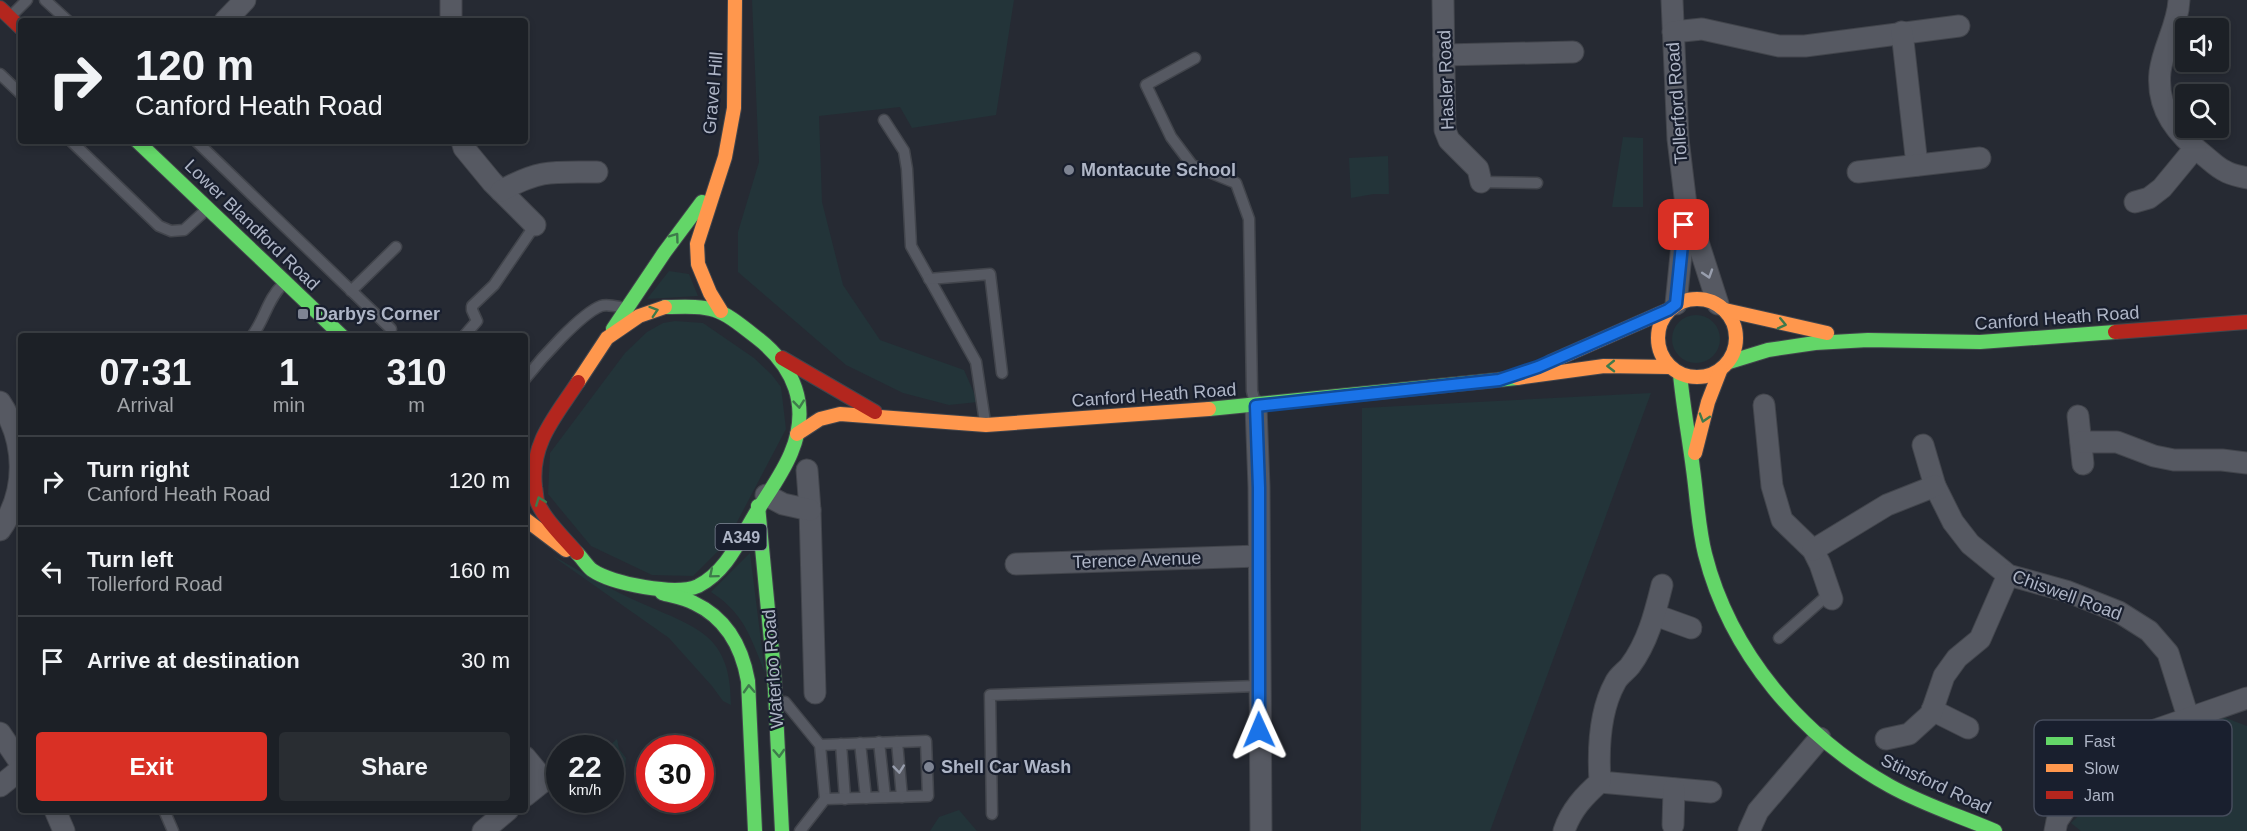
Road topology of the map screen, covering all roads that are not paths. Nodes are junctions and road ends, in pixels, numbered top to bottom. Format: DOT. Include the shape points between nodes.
graph roads {
  1 [pos="27,0"];
  2 [pos="45,0"];
  3 [pos="244,0"];
  4 [pos="451,0"];
  5 [pos="735,0"];
  6 [pos="1443,0"];
  7 [pos="1672,0"];
  8 [pos="2179,0"];
  9 [pos="5,13"];
  10 [pos="65,18"];
  11 [pos="228,18"];
  12 [pos="452,18"];
  13 [pos="18,25"];
  14 [pos="1959,26"];
  15 [pos="1673,32"];
  16 [pos="1902,32"];
  17 [pos="1573,52"];
  18 [pos="1444,55"];
  19 [pos="1195,58"];
  20 [pos="0,74"];
  21 [pos="18,91"];
  22 [pos="884,120"];
  23 [pos="74,144"];
  24 [pos="140,144"];
  25 [pos="199,144"];
  26 [pos="463,144"];
  27 [pos="2195,148"];
  28 [pos="1980,158"];
  29 [pos="1917,165"];
  30 [pos="1858,171"];
  31 [pos="597,172"];
  32 [pos="2247,178"];
  33 [pos="1481,182"];
  34 [pos="1537,183"];
  35 [pos="714,187"];
  36 [pos="501,191"];
  37 [pos="2135,202"];
  38 [pos="1686,205"];
  39 [pos="208,208"];
  40 [pos="535,225"];
  41 [pos="396,247"];
  42 [pos="929,279"];
  43 [pos="285,281"];
  44 [pos="351,291"];
  45 [pos="1672,307"];
  46 [pos="1721,307"];
  47 [pos="627,308"];
  48 [pos="721,311"];
  49 [pos="2247,322"];
  50 [pos="391,329"];
  51 [pos="254,333"];
  52 [pos="339,333"];
  53 [pos="467,333"];
  54 [pos="607,338"];
  55 [pos="1868,340"];
  56 [pos="782,358"];
  57 [pos="1724,366"];
  58 [pos="1674,370"];
  59 [pos="1002,373"];
  60 [pos="528,376"];
  61 [pos="1499,380"];
  62 [pos="0,402"];
  63 [pos="1764,405"];
  64 [pos="1256,406"];
  65 [pos="2078,416"];
  66 [pos="883,417"];
  67 [pos="986,425"];
  68 [pos="797,434"];
  69 [pos="541,438"];
  70 [pos="528,440"];
  71 [pos="18,442"];
  72 [pos="2081,442"];
  73 [pos="1923,445"];
  74 [pos="2083,464"];
  75 [pos="2247,464"];
  76 [pos="1693,468"];
  77 [pos="807,470"];
  78 [pos="18,485"];
  79 [pos="1935,486"];
  80 [pos="762,501"];
  81 [pos="810,510"];
  82 [pos="528,521"];
  83 [pos="0,530"];
  84 [pos="1813,550"];
  85 [pos="1259,556"];
  86 [pos="1016,564"];
  87 [pos="592,570"];
  88 [pos="2008,575"];
  89 [pos="1662,585"];
  90 [pos="642,587"];
  91 [pos="1831,596"];
  92 [pos="1655,615"];
  93 [pos="1691,628"];
  94 [pos="1779,638"];
  95 [pos="1258,686"];
  96 [pos="775,690"];
  97 [pos="815,693"];
  98 [pos="2247,698"];
  99 [pos="1932,710"];
  100 [pos="2188,717"];
  101 [pos="2180,720"];
  102 [pos="1968,728"];
  103 [pos="1820,738"];
  104 [pos="1886,739"];
  105 [pos="879,742"];
  106 [pos="897,742"];
  107 [pos="860,743"];
  108 [pos="841,744"];
  109 [pos="820,745"];
  110 [pos="15,752"];
  111 [pos="528,759"];
  112 [pos="546,770"];
  113 [pos="546,779"];
  114 [pos="1600,782"];
  115 [pos="0,786"];
  116 [pos="1674,789"];
  117 [pos="1711,792"];
  118 [pos="528,794"];
  119 [pos="885,797"];
  120 [pos="902,797"];
  121 [pos="866,798"];
  122 [pos="825,799"];
  123 [pos="845,799"];
  124 [pos="56,813"];
  125 [pos="165,813"];
  126 [pos="504,813"];
  127 [pos="992,814"];
  128 [pos="2060,816"];
  129 [pos="1673,825"];
  130 [pos="64,831"];
  131 [pos="173,831"];
  132 [pos="483,831"];
  133 [pos="755,831"];
  134 [pos="782,831"];
  135 [pos="800,831"];
  136 [pos="1261,831"];
  137 [pos="1564,831"];
  138 [pos="1749,831"];
  139 [pos="1995,831"];
  140 [pos="2055,831"];
  1 -- 9 [label="lane"];
  2 -- 10 [label="lane"];
  3 -- 11 [label="street"];
  4 -- 12 [label="street"];
  5 -- 35 [label="main road, Gravel Hill / A349" via="734,108"];
  6 -- 18 [label="street, Hasler Road"];
  7 -- 15 [label="street, Tollerford Road"];
  8 -- 27 [label="street" via="2160,72 2161,95 2165,113"];
  9 -- 13 [label="main road"];
  14 -- 16 [label="street"];
  15 -- 16 [label="street" via="1702,29 1779,46 1805,46"];
  15 -- 38 [label="street, Tollerford Road" via="1678,139"];
  16 -- 29 [label="street"];
  17 -- 18 [label="street"];
  18 -- 33 [label="street, Hasler Road" via="1445,130 1449,140 1478,170"];
  19 -- 64 [label="lane" via="1146,85 1171,137 1192,165 1236,183 1249,219 1252,391"];
  20 -- 21 [label="lane"];
  22 -- 42 [label="lane" via="903,151 911,246"];
  23 -- 39 [label="lane" via="165,230 184,230"];
  24 -- 39 [label="main road, Lower Blandford Road"];
  25 -- 44 [label="lane"];
  26 -- 36 [label="street"];
  27 -- 32 [label="street" via="2225,172"];
  27 -- 37 [label="street" via="2162,188"];
  28 -- 29 [label="street"];
  29 -- 30 [label="street"];
  31 -- 36 [label="street" via="547,172"];
  33 -- 34 [label="lane"];
  47 -- 35 [label="main road, Gravel Hill / A349, one-way"];
  35 -- 48 [label="main road, Gravel Hill / A349" via="697,244 699,264"];
  36 -- 40 [label="street"];
  38 -- 45 [label="street, Tollerford Road"];
  38 -- 46 [label="street, Tollerford Road, one-way"];
  39 -- 43 [label="main road, Lower Blandford Road"];
  40 -- 53 [label="lane" via="494,285 472,306 477,321"];
  41 -- 44 [label="lane"];
  42 -- 59 [label="lane" via="990,274"];
  42 -- 67 [label="lane" via="976,362"];
  43 -- 51 [label="lane" via="273,294"];
  43 -- 52 [label="main road, Lower Blandford Road"];
  44 -- 50 [label="lane"];
  45 -- 46 [label="main road" via="1697,298"];
  45 -- 58 [label="main road" via="1657,332 1662,357"];
  45 -- 61 [label="main road, Canford Heath Road" via="1547,364"];
  46 -- 55 [label="main road, Canford Heath Road, one-way" via="1794,327"];
  46 -- 57 [label="main road" via="1732,320 1737,341"];
  47 -- 54 [label="main road, Gravel Hill / A349"];
  47 -- 60 [label="lane" via="602,306 556,343"];
  54 -- 48 [label="main road, A349, one-way" via="639,316 665,308"];
  48 -- 56 [label="main road, A349"];
  49 -- 55 [label="main road, Canford Heath Road" via="1980,342"];
  54 -- 69 [label="main road, A349"];
  55 -- 57 [label="main road, Canford Heath Road" via="1768,350"];
  56 -- 66 [label="main road, Canford Heath Road"];
  56 -- 68 [label="main road, A349, one-way" via="797,392"];
  57 -- 58 [label="main road" via="1700,378"];
  57 -- 76 [label="main road, Stinsford Road, one-way" via="1698,437"];
  58 -- 61 [label="main road, Canford Heath Road, one-way" via="1605,366"];
  58 -- 76 [label="main road, Stinsford Road"];
  61 -- 64 [label="main road, Canford Heath Road"];
  62 -- 71 [label="street"];
  63 -- 84 [label="street" via="1772,486 1782,520"];
  64 -- 67 [label="main road, Canford Heath Road"];
  64 -- 85 [label="street"];
  65 -- 72 [label="street"];
  66 -- 67 [label="main road, Canford Heath Road"];
  66 -- 68 [label="main road, Canford Heath Road" via="840,414 820,419"];
  68 -- 80 [label="main road, A349" via="791,453"];
  69 -- 70 [label="main road"];
  87 -- 69 [label="main road, A349, one-way" via="537,501 534,477"];
  72 -- 74 [label="street"];
  72 -- 75 [label="street" via="2117,442 2174,460"];
  73 -- 79 [label="street, Chiswell Road"];
  76 -- 103 [label="main road, Stinsford Road" via="1698,522 1724,607 1745,649 1771,685"];
  77 -- 81 [label="street"];
  78 -- 83 [label="street" via="10,515"];
  79 -- 84 [label="street" via="1887,505"];
  79 -- 88 [label="street, Chiswell Road" via="1953,522 1970,544"];
  80 -- 81 [label="street"];
  80 -- 90 [label="main road, A349, one-way" via="731,555 715,574 696,587"];
  80 -- 96 [label="main road, Waterloo Road / A349"];
  81 -- 97 [label="street"];
  82 -- 87 [label="main road"];
  84 -- 91 [label="street"];
  85 -- 86 [label="street, Terence Avenue"];
  85 -- 95 [label="street"];
  87 -- 90 [label="main road, A349"];
  88 -- 99 [label="street" via="1980,639 1957,658 1944,676"];
  88 -- 100 [label="street, Chiswell Road" via="2066,591 2119,612 2149,631 2168,653"];
  89 -- 92 [label="street"];
  133 -- 90 [label="main road, Waterloo Road / A349, one-way" via="747,667 741,651 719,620 698,604"];
  91 -- 94 [label="lane"];
  92 -- 93 [label="street"];
  92 -- 114 [label="street" via="1644,642 1615,682 1603,717"];
  95 -- 127 [label="lane" via="990,695"];
  95 -- 136 [label="street"];
  96 -- 109 [label="lane"];
  96 -- 134 [label="main road, Waterloo Road / A349, one-way"];
  98 -- 100 [label="street"];
  99 -- 102 [label="street"];
  99 -- 104 [label="street" via="1909,734"];
  100 -- 101 [label="street"];
  103 -- 138 [label="street" via="1758,811"];
  103 -- 139 [label="main road, Stinsford Road" via="1890,786"];
  105 -- 106 [label="lane"];
  105 -- 107 [label="lane"];
  105 -- 119 [label="lane"];
  106 -- 120 [label="lane, one-way"];
  106 -- 120 [label="lane" via="926,741 928,796"];
  107 -- 108 [label="lane"];
  107 -- 121 [label="lane"];
  108 -- 109 [label="lane"];
  108 -- 123 [label="lane"];
  109 -- 122 [label="lane"];
  110 -- 115 [label="street"];
  111 -- 112 [label="street"];
  113 -- 118 [label="street"];
  114 -- 116 [label="street"];
  114 -- 137 [label="street" via="1582,797"];
  116 -- 117 [label="street"];
  116 -- 129 [label="street"];
  119 -- 120 [label="lane"];
  119 -- 121 [label="lane"];
  121 -- 123 [label="lane"];
  122 -- 123 [label="lane"];
  122 -- 135 [label="lane"];
  124 -- 130 [label="street"];
  125 -- 131 [label="lane"];
  126 -- 132 [label="street"];
  128 -- 140 [label="street"];
}
